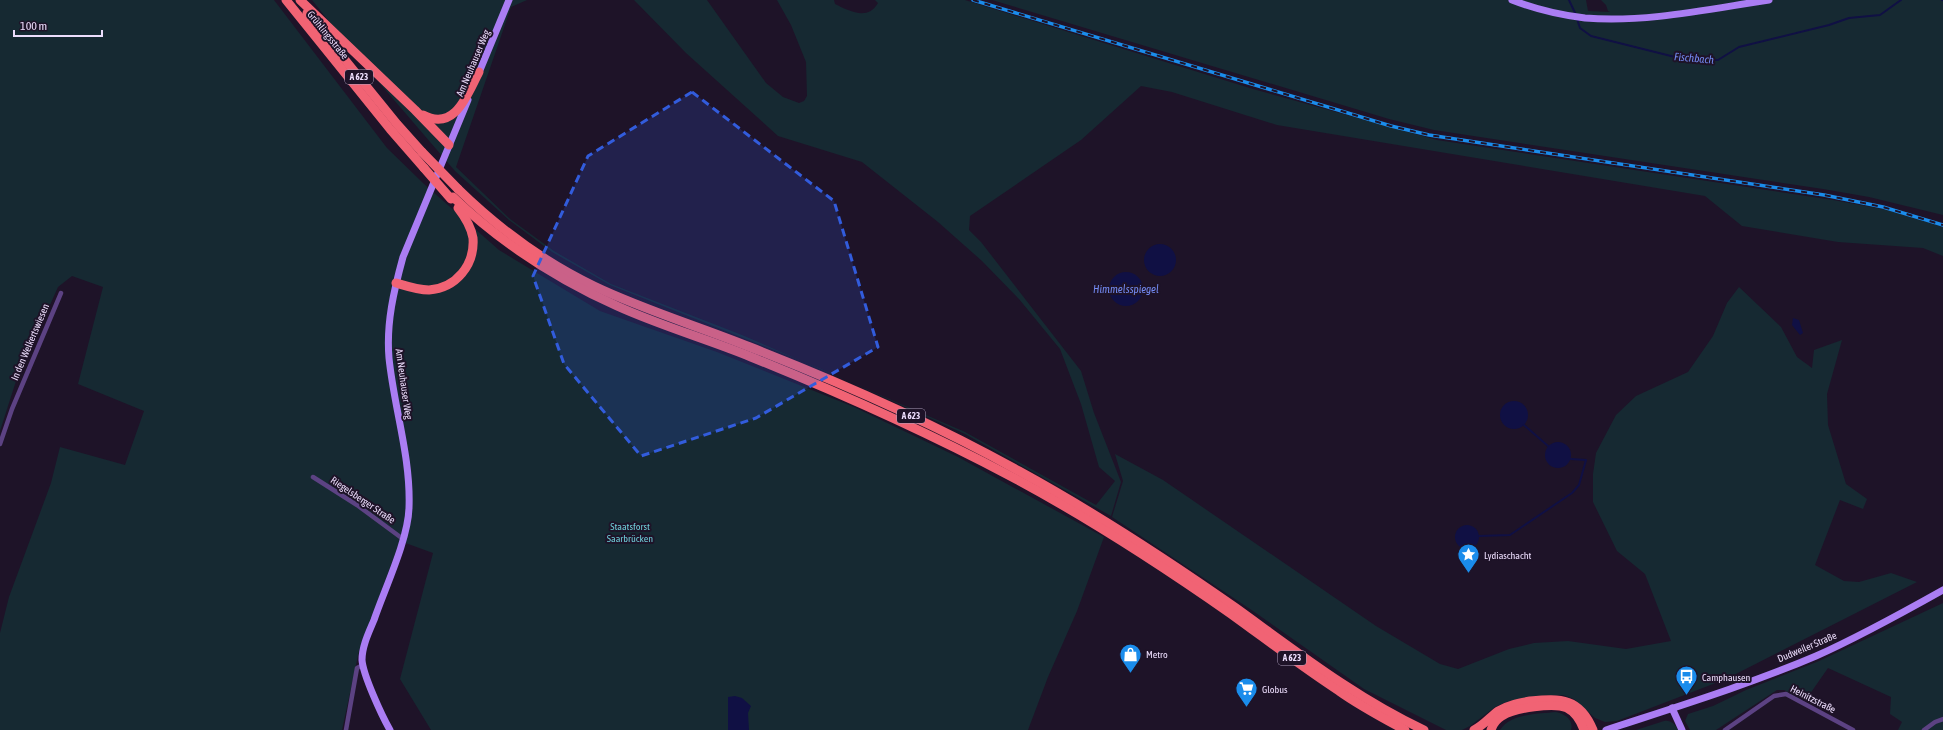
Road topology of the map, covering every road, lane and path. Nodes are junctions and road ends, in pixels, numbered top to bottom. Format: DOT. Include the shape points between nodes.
graph roads {
  1 [pos="286,0"];
  2 [pos="297,0"];
  3 [pos="300,0"];
  4 [pos="509,0"];
  5 [pos="1512,0"];
  6 [pos="1769,0"];
  7 [pos="479,72"];
  8 [pos="415,110"];
  9 [pos="449,145"];
  10 [pos="418,155"];
  11 [pos="454,195"];
  12 [pos="396,283"];
  13 [pos="61,293"];
  14 [pos="0,444"];
  15 [pos="313,477"];
  16 [pos="404,539"];
  17 [pos="1943,590"];
  18 [pos="363,665"];
  19 [pos="1672,708"];
  20 [pos="1943,719"];
  21 [pos="1408,727"];
  22 [pos="346,730"];
  23 [pos="390,730"];
  24 [pos="1424,730"];
  25 [pos="1430,730"];
  26 [pos="1474,730"];
  27 [pos="1490,730"];
  28 [pos="1584,730"];
  29 [pos="1593,730"];
  30 [pos="1606,730"];
  31 [pos="1682,730"];
  32 [pos="1725,730"];
  33 [pos="1853,730"];
  34 [pos="1924,730"];
  1 -- 10 [label="highway, Grühlingsstraße / A 623"];
  2 -- 10 [label="highway, A 623" via="397,124"];
  3 -- 8 [label="highway"];
  4 -- 7 [label="street, Am Neuhauser Weg"];
  5 -- 6 [label="street" via="1546,11 1585,18 1662,15"];
  7 -- 8 [label="highway" via="454,114 434,120"];
  7 -- 9 [label="street, Am Neuhauser Weg"];
  8 -- 9 [label="highway"];
  9 -- 12 [label="street, Am Neuhauser Weg" via="413,230"];
  10 -- 11 [label="highway, A 623, bridge"];
  10 -- 11 [label="highway, A 623, bridge" via="424,168"];
  11 -- 12 [label="highway" via="473,237 471,256 462,275 446,286 429,290"];
  11 -- 21 [label="highway, A 623" via="544,257 594,286 844,386 917,419 1019,471 1161,556 1344,686"];
  12 -- 16 [label="street, Am Neuhauser Weg" via="390,318 389,358 409,476 409,508"];
  13 -- 14 [label="street, In den Welkertswiesen"];
  15 -- 16 [label="street, Riegelsberger Straße"];
  16 -- 18 [label="street, Am Neuhauser Weg" via="363,649"];
  17 -- 19 [label="street, Dudweiler Straße" via="1817,656"];
  18 -- 22 [label="street, Am Neuhauser Weg" via="357,668"];
  18 -- 23 [label="street, Am Neuhauser Weg"];
  19 -- 30 [label="street, Dudweiler Straße"];
  19 -- 31 [label="street"];
  20 -- 34 [label="street"];
  21 -- 24 [label="highway, A 623"];
  21 -- 25 [label="highway"];
  26 -- 29 [label="highway" via="1506,707 1551,699 1576,706"];
  27 -- 28 [label="highway" via="1496,720 1509,712 1552,705 1572,711"];
  32 -- 33 [label="street, Heinitzstraße" via="1774,696 1786,694"];
}
